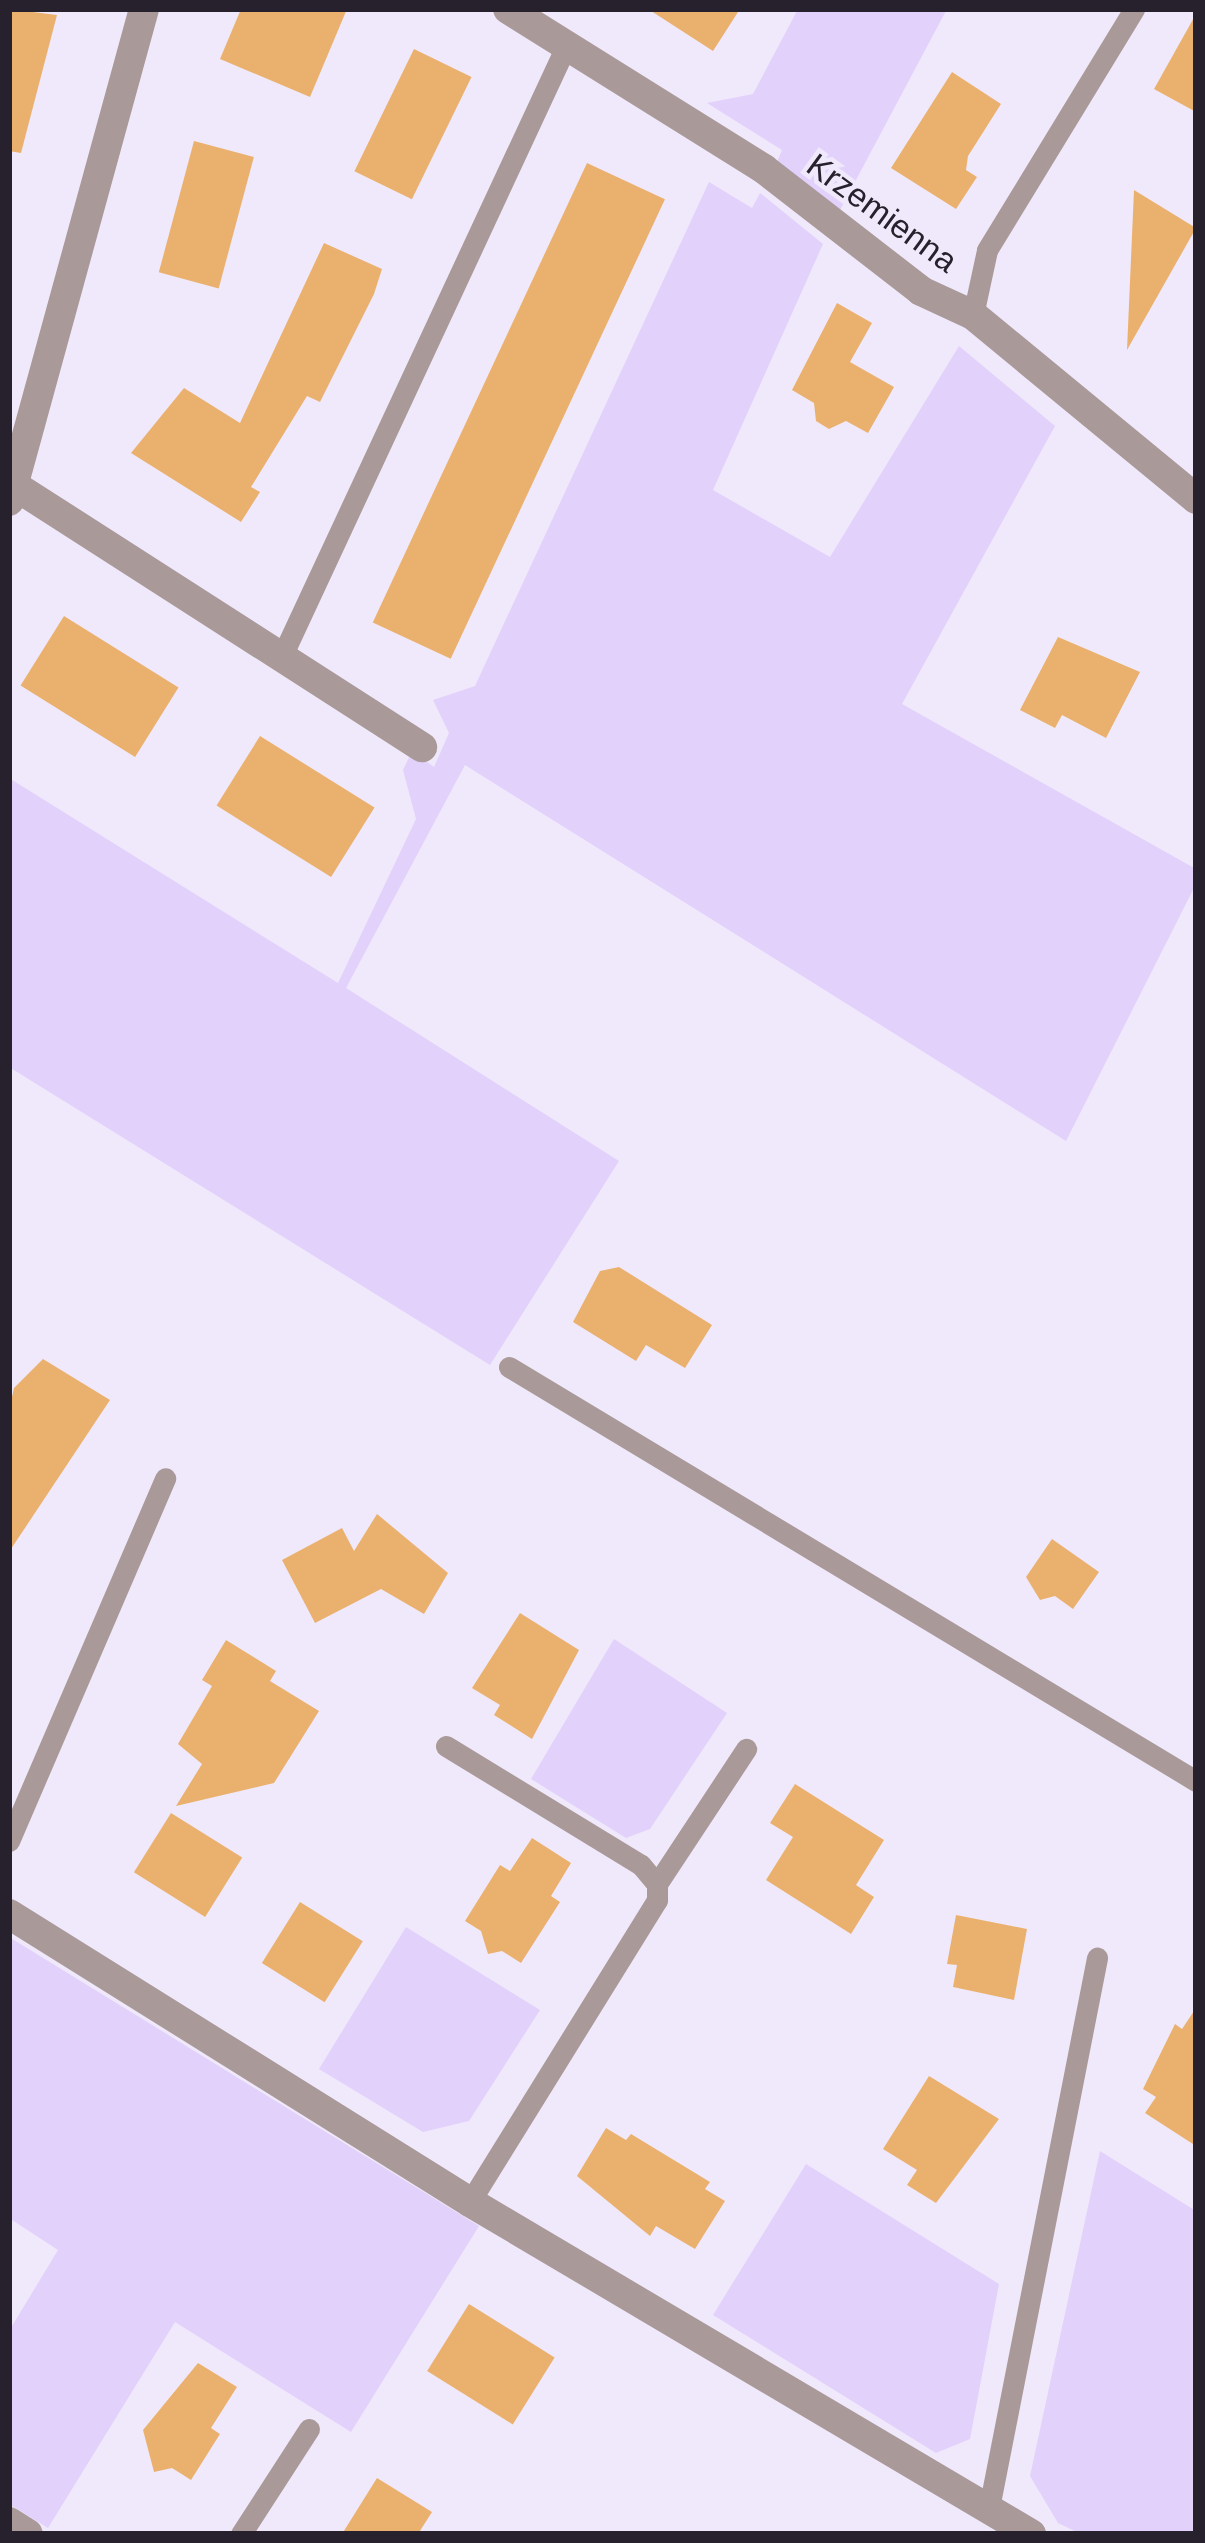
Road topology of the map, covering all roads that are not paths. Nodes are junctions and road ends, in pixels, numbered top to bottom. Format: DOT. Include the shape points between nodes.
graph roads {
  1 [pos="144,9"];
  2 [pos="508,9"];
  3 [pos="1135,9"];
  4 [pos="566,46"];
  5 [pos="973,315"];
  6 [pos="11,490"];
  7 [pos="1196,499"];
  8 [pos="282,656"];
  9 [pos="422,747"];
  10 [pos="508,1367"];
  11 [pos="165,1478"];
  12 [pos="446,1746"];
  13 [pos="746,1749"];
  14 [pos="1196,1781"];
  15 [pos="9,1841"];
  16 [pos="656,1884"];
  17 [pos="9,1914"];
  18 [pos="1097,1958"];
  19 [pos="470,2202"];
  20 [pos="309,2429"];
  21 [pos="988,2513"];
  22 [pos="9,2522"];
  23 [pos="28,2534"];
  24 [pos="242,2534"];
  25 [pos="1031,2534"];
  1 -- 6 [label="street"];
  2 -- 4 [label="street, Krzemienna"];
  3 -- 5 [label="lane" via="987,250"];
  4 -- 5 [label="street, Krzemienna" via="764,170 921,291"];
  4 -- 8 [label="lane"];
  5 -- 7 [label="street, Krzemienna"];
  6 -- 8 [label="street"];
  8 -- 9 [label="street"];
  10 -- 14 [label="lane"];
  11 -- 15 [label="lane"];
  12 -- 16 [label="lane" via="641,1865"];
  13 -- 16 [label="lane"];
  16 -- 19 [label="lane" via="657,1900"];
  17 -- 19 [label="street"];
  18 -- 21 [label="lane"];
  19 -- 21 [label="street"];
  20 -- 24 [label="lane"];
  21 -- 25 [label="street"];
  22 -- 23 [label="street"];
}
